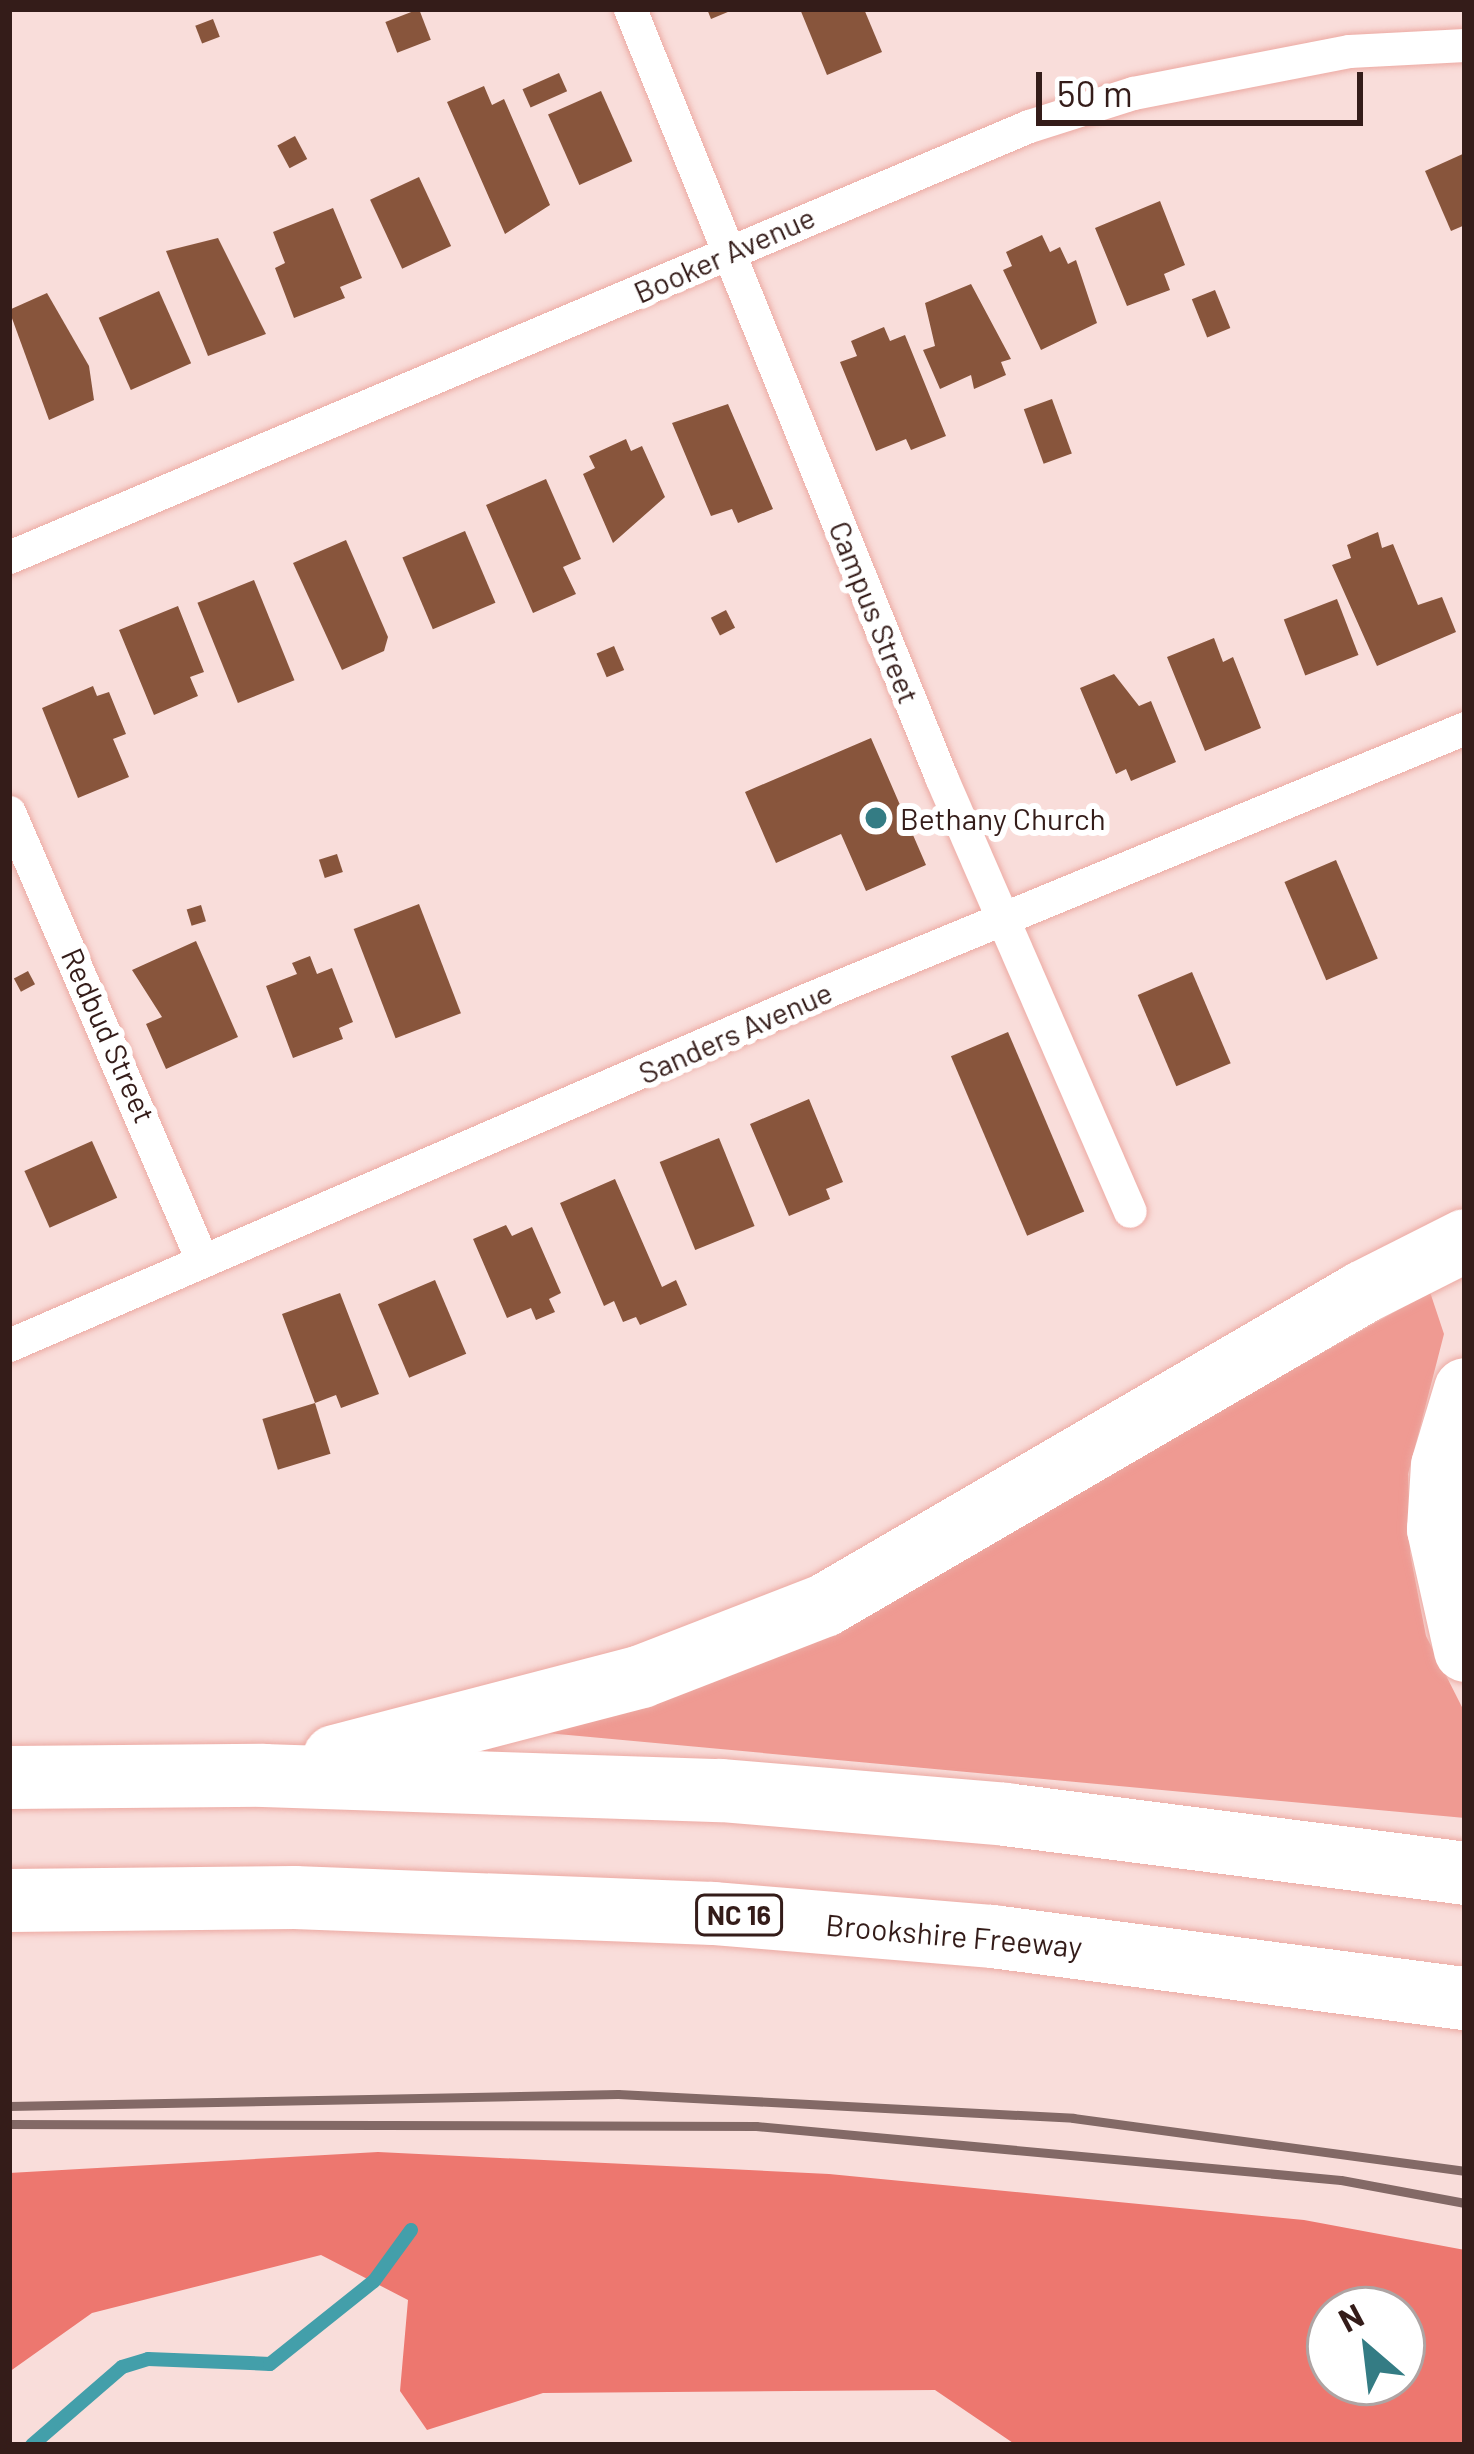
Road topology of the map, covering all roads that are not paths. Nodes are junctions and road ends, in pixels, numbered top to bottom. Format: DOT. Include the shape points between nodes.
graph roads {
  1 [pos="630,9"];
  2 [pos="1465,45"];
  3 [pos="729,250"];
  4 [pos="9,557"];
  5 [pos="1465,728"];
  6 [pos="9,812"];
  7 [pos="1005,919"];
  8 [pos="1130,1211"];
  9 [pos="1465,1240"];
  10 [pos="202,1260"];
  11 [pos="9,1345"];
  12 [pos="1465,1389"];
  13 [pos="1465,1650"];
  14 [pos="263,1775"];
  15 [pos="9,1777"];
  16 [pos="1465,1873"];
  17 [pos="9,1900"];
  18 [pos="1465,1998"];
  1 -- 3 [label="street, Campus Street"];
  2 -- 3 [label="street, Booker Avenue" via="1349,51 1133,93 1029,126"];
  3 -- 4 [label="street, Booker Avenue"];
  3 -- 7 [label="street, Campus Street"];
  5 -- 7 [label="street, Sanders Avenue"];
  6 -- 10 [label="street, Redbud Street"];
  7 -- 8 [label="street, Campus Street"];
  7 -- 10 [label="street, Sanders Avenue"];
  9 -- 14 [label="highway" via="824,1606 748,1640"];
  10 -- 11 [label="street, Sanders Avenue"];
  12 -- 13 [label="highway" via="1442,1466 1438,1529"];
  14 -- 15 [label="highway"];
  14 -- 16 [label="highway" via="745,1792 1193,1835"];
  17 -- 18 [label="highway, Brookshire Freeway / NC 16" via="294,1898 713,1913 992,1936"];
}
